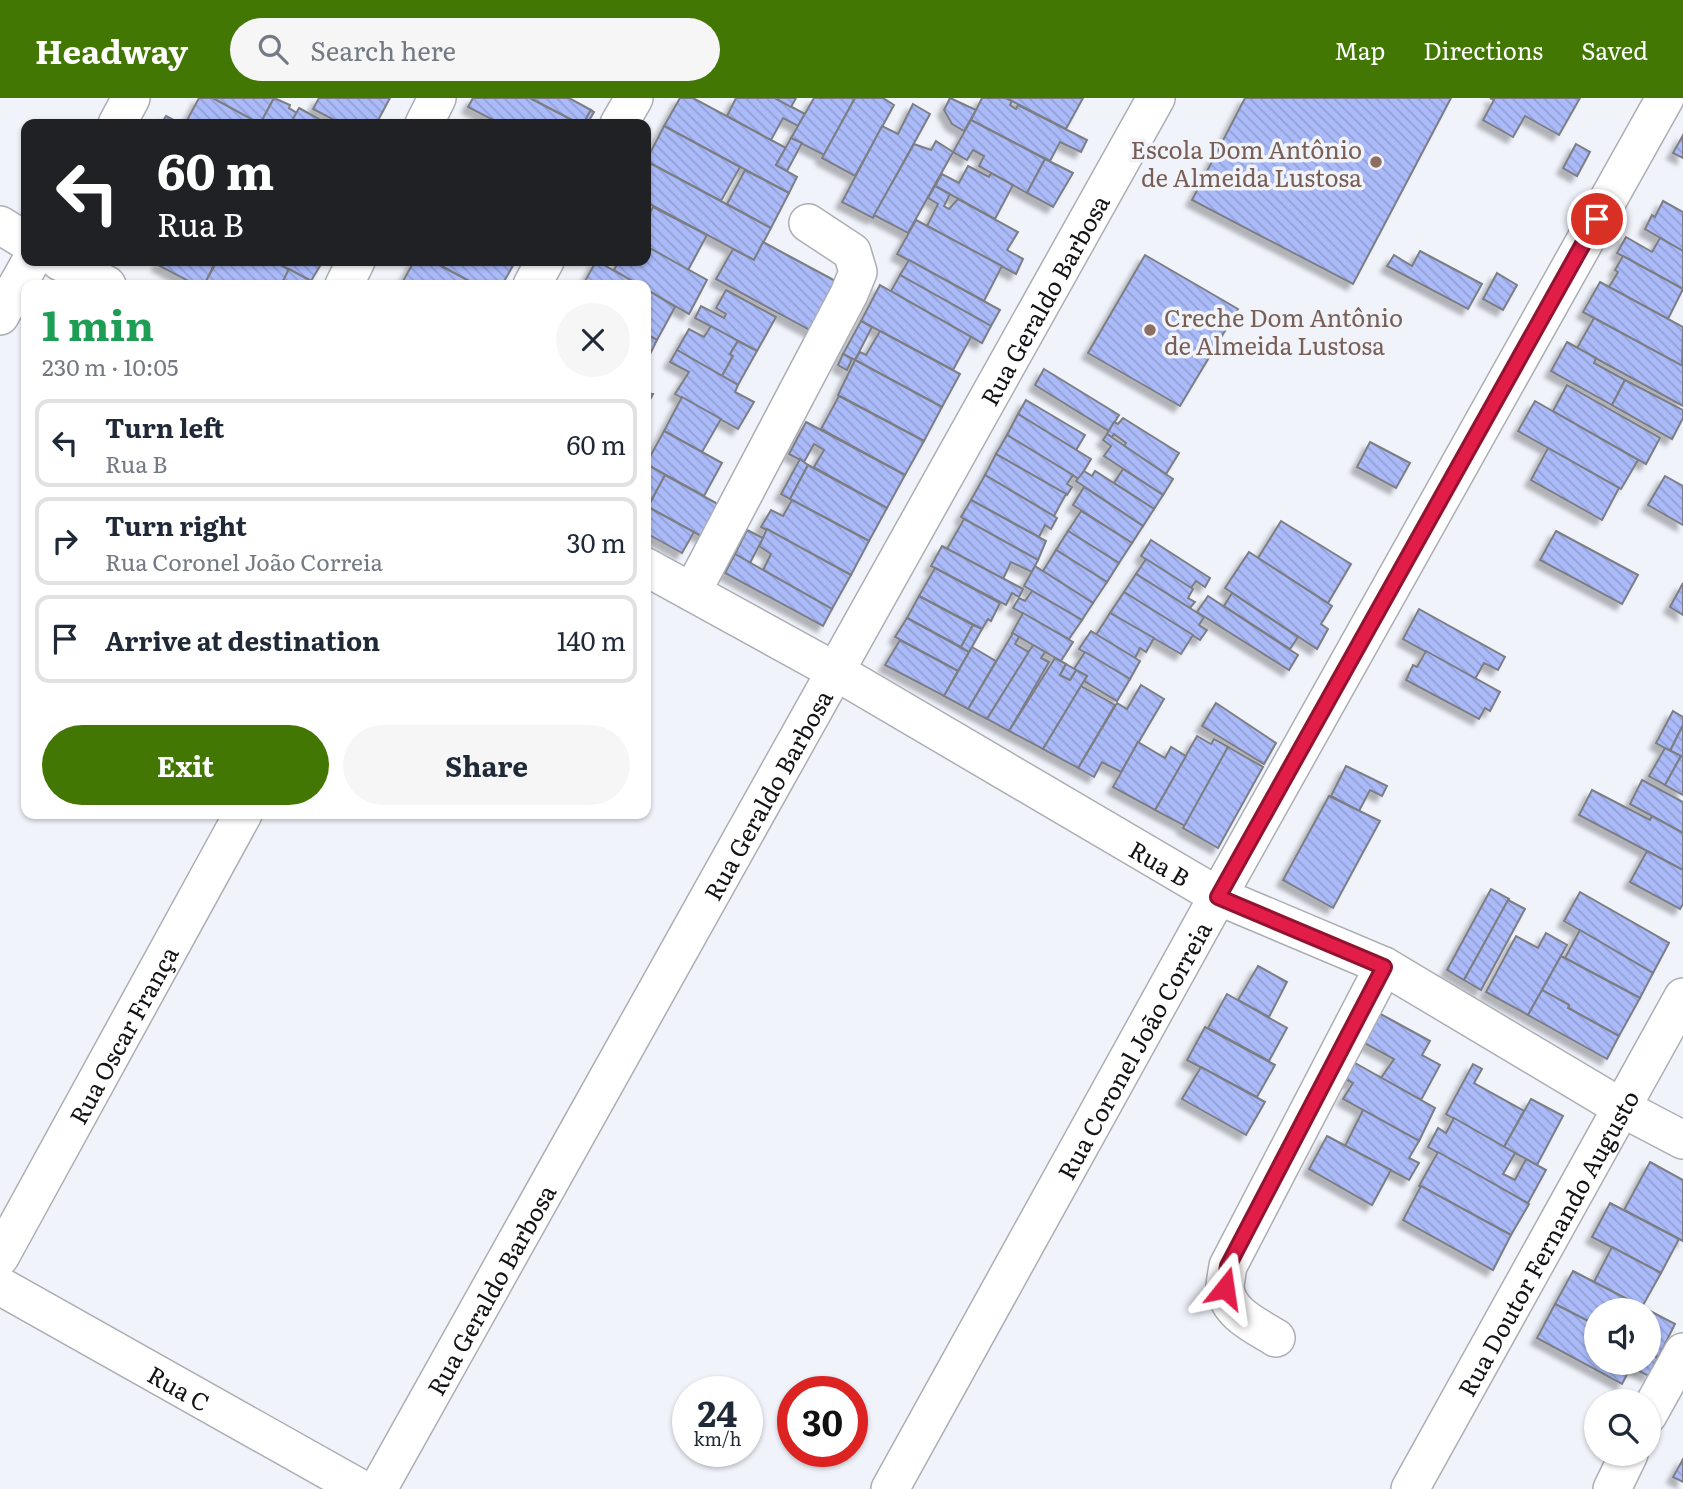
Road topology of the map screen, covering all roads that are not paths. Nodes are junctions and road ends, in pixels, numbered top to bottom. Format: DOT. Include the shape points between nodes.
graph roads {
  1 [pos="131,98"];
  2 [pos="437,98"];
  3 [pos="634,98"];
  4 [pos="1156,98"];
  5 [pos="1665,98"];
  6 [pos="120,119"];
  7 [pos="426,119"];
  8 [pos="622,119"];
  9 [pos="808,223"];
  10 [pos="0,225"];
  11 [pos="21,238"];
  12 [pos="28,266"];
  13 [pos="70,266"];
  14 [pos="97,280"];
  15 [pos="0,316"];
  16 [pos="651,570"];
  17 [pos="692,592"];
  18 [pos="835,671"];
  19 [pos="240,819"];
  20 [pos="1218,897"];
  21 [pos="1384,967"];
  22 [pos="1683,996"];
  23 [pos="1622,1108"];
  24 [pos="1683,1140"];
  25 [pos="0,1256"];
  26 [pos="0,1286"];
  27 [pos="1276,1338"];
  28 [pos="1683,1352"];
  29 [pos="1661,1392"];
  30 [pos="1623,1466"];
  31 [pos="361,1489"];
  32 [pos="378,1489"];
  33 [pos="890,1489"];
  34 [pos="1410,1489"];
  35 [pos="1612,1489"];
  1 -- 6 [label="street"];
  2 -- 7 [label="street"];
  3 -- 8 [label="street"];
  4 -- 18 [label="street, Rua Geraldo Barbosa"];
  5 -- 20 [label="street, Rua Coronel João Correia"];
  9 -- 17 [label="street" via="852,253 858,272"];
  10 -- 11 [label="street"];
  12 -- 15 [label="street"];
  13 -- 14 [label="street"];
  16 -- 17 [label="street, Rua B"];
  17 -- 18 [label="street, Rua B"];
  18 -- 20 [label="street, Rua B"];
  18 -- 32 [label="street, Rua Geraldo Barbosa"];
  19 -- 25 [label="street, Rua Oscar França"];
  20 -- 21 [label="street, Rua B"];
  20 -- 33 [label="street, Rua Coronel João Correia"];
  21 -- 23 [label="street, Rua B"];
  21 -- 27 [label="street" via="1228,1266 1225,1288 1230,1304"];
  22 -- 23 [label="street, Rua Doutor Fernando Augusto"];
  23 -- 24 [label="street, Rua B"];
  23 -- 34 [label="street, Rua Doutor Fernando Augusto"];
  26 -- 31 [label="street, Rua C"];
  28 -- 29 [label="street"];
  30 -- 35 [label="street"];
}
